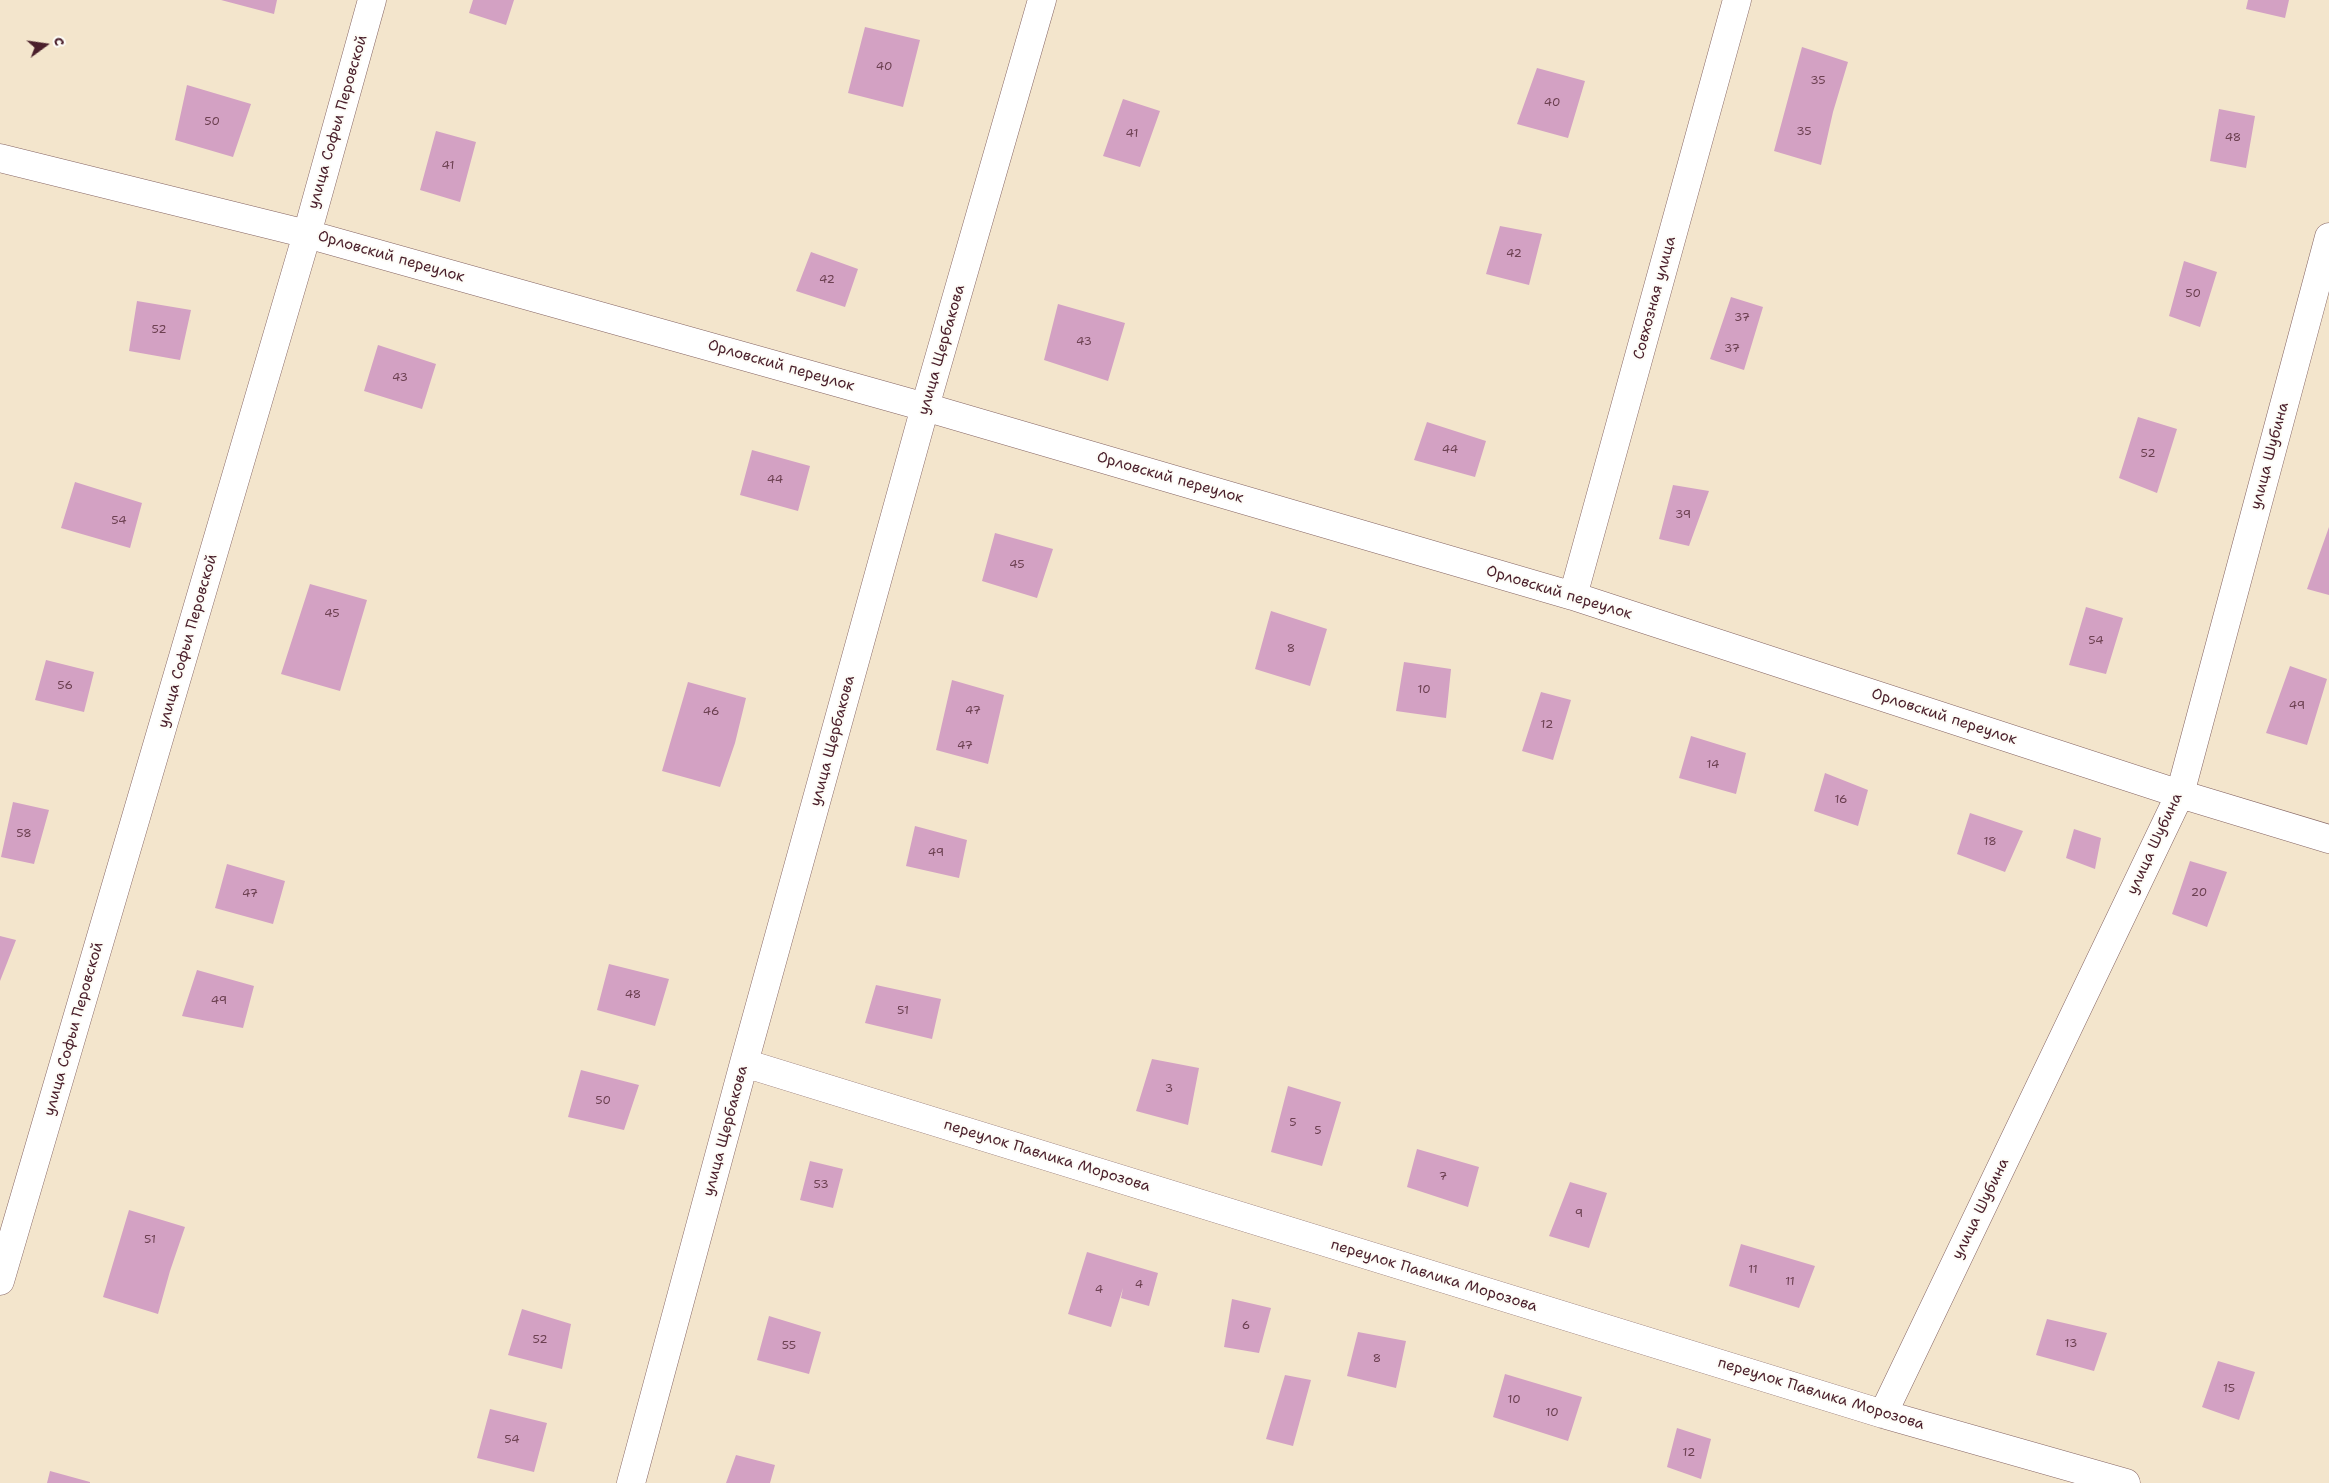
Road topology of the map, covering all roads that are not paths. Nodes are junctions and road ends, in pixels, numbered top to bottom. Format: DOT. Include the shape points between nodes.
graph roads {
  1 [pos="372,0"];
  2 [pos="1042,0"];
  3 [pos="1737,0"];
  4 [pos="0,158"];
  5 [pos="307,234"];
  6 [pos="2329,237"];
  7 [pos="925,407"];
  8 [pos="1573,596"];
  9 [pos="2180,794"];
  10 [pos="2329,839"];
  11 [pos="744,1063"];
  12 [pos="0,1281"];
  13 [pos="1883,1414"];
  14 [pos="631,1483"];
  15 [pos="2126,1483"];
  1 -- 5 [label="street, улица Софьи Перовской"];
  2 -- 7 [label="street, улица Щербакова"];
  3 -- 8 [label="street, Совхозная улица"];
  4 -- 5 [label="street, Орловский переулок"];
  5 -- 7 [label="street, Орловский переулок"];
  5 -- 12 [label="street, улица Софьи Перовской"];
  6 -- 9 [label="street, улица Шубина"];
  7 -- 8 [label="street, Орловский переулок"];
  7 -- 11 [label="street, улица Щербакова"];
  8 -- 9 [label="street, Орловский переулок"];
  9 -- 10 [label="street, Орловский переулок"];
  9 -- 13 [label="street, улица Шубина"];
  11 -- 13 [label="street, переулок Павлика Морозова"];
  11 -- 14 [label="street, улица Щербакова"];
  13 -- 15 [label="street, переулок Павлика Морозова"];
}
